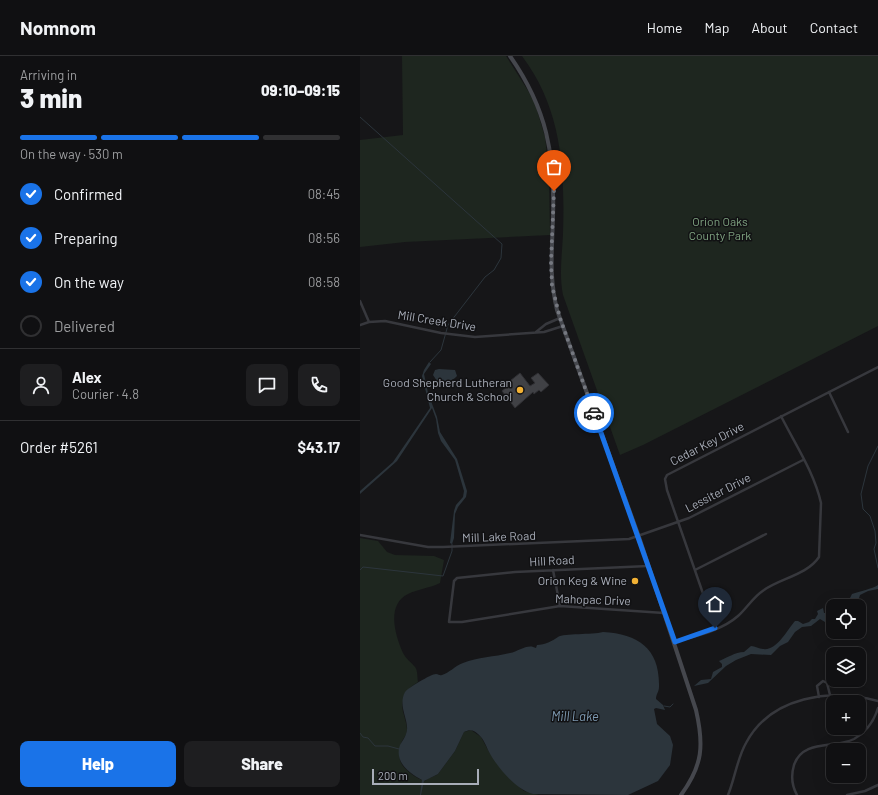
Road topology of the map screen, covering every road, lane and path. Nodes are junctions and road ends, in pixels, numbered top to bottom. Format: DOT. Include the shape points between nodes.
graph roads {
  1 [pos="510,56"];
  2 [pos="360,301"];
  3 [pos="560,318"];
  4 [pos="369,322"];
  5 [pos="360,325"];
  6 [pos="563,326"];
  7 [pos="535,332"];
  8 [pos="878,367"];
  9 [pos="828,392"];
  10 [pos="781,416"];
  11 [pos="848,432"];
  12 [pos="803,460"];
  13 [pos="678,522"];
  14 [pos="766,534"];
  15 [pos="360,535"];
  16 [pos="639,537"];
  17 [pos="649,566"];
  18 [pos="553,570"];
  19 [pos="695,570"];
  20 [pos="560,606"];
  21 [pos="665,613"];
  22 [pos="449,622"];
  23 [pos="715,628"];
  24 [pos="675,642"];
  25 [pos="830,695"];
  26 [pos="826,696"];
  27 [pos="819,697"];
  28 [pos="866,698"];
  29 [pos="878,701"];
  30 [pos="878,708"];
  31 [pos="878,785"];
  32 [pos="681,795"];
  33 [pos="728,795"];
  34 [pos="797,795"];
  35 [pos="847,795"];
  1 -- 3 [label="main road" via="537,102 550,148 554,198 551,276"];
  2 -- 4 [label="street"];
  3 -- 6 [label="main road"];
  3 -- 7 [label="street, Mill Creek Drive"];
  4 -- 5 [label="street, Mill Creek Drive"];
  4 -- 7 [label="street, Mill Creek Drive" via="385,321 441,333 475,337"];
  6 -- 7 [label="street, Mill Creek Drive"];
  6 -- 16 [label="main road"];
  8 -- 9 [label="street, Cedar Key Drive"];
  9 -- 10 [label="street, Cedar Key Drive"];
  9 -- 11 [label="street"];
  10 -- 12 [label="street"];
  10 -- 13 [label="street, Cedar Key Drive" via="667,475 665,484"];
  12 -- 13 [label="street, Lessiter Drive"];
  12 -- 23 [label="street" via="821,503 820,557 808,568 765,589 738,616"];
  13 -- 16 [label="street, Lessiter Drive"];
  13 -- 19 [label="street, Cedar Key Drive"];
  14 -- 19 [label="street"];
  15 -- 16 [label="street, Mill Lake Road" via="428,547 606,541"];
  16 -- 17 [label="main road"];
  17 -- 18 [label="street, Hill Road"];
  17 -- 21 [label="main road"];
  18 -- 20 [label="street"];
  18 -- 22 [label="street, Hill Road" via="457,578 454,581"];
  19 -- 23 [label="street, Cedar Key Drive"];
  20 -- 21 [label="street, Mahopac Drive"];
  20 -- 22 [label="street, Mahopac Drive"];
  21 -- 24 [label="main road"];
  23 -- 24 [label="street"];
  24 -- 32 [label="main road" via="701,731 700,760"];
  25 -- 27 [label="street" via="827,683 823,682 817,686"];
  26 -- 27 [label="street"];
  27 -- 33 [label="street" via="788,704 769,715 756,727 740,754"];
  28 -- 29 [label="street"];
  30 -- 34 [label="street" via="872,723 853,740 809,748 799,755 792,776"];
  31 -- 35 [label="street"];
}
